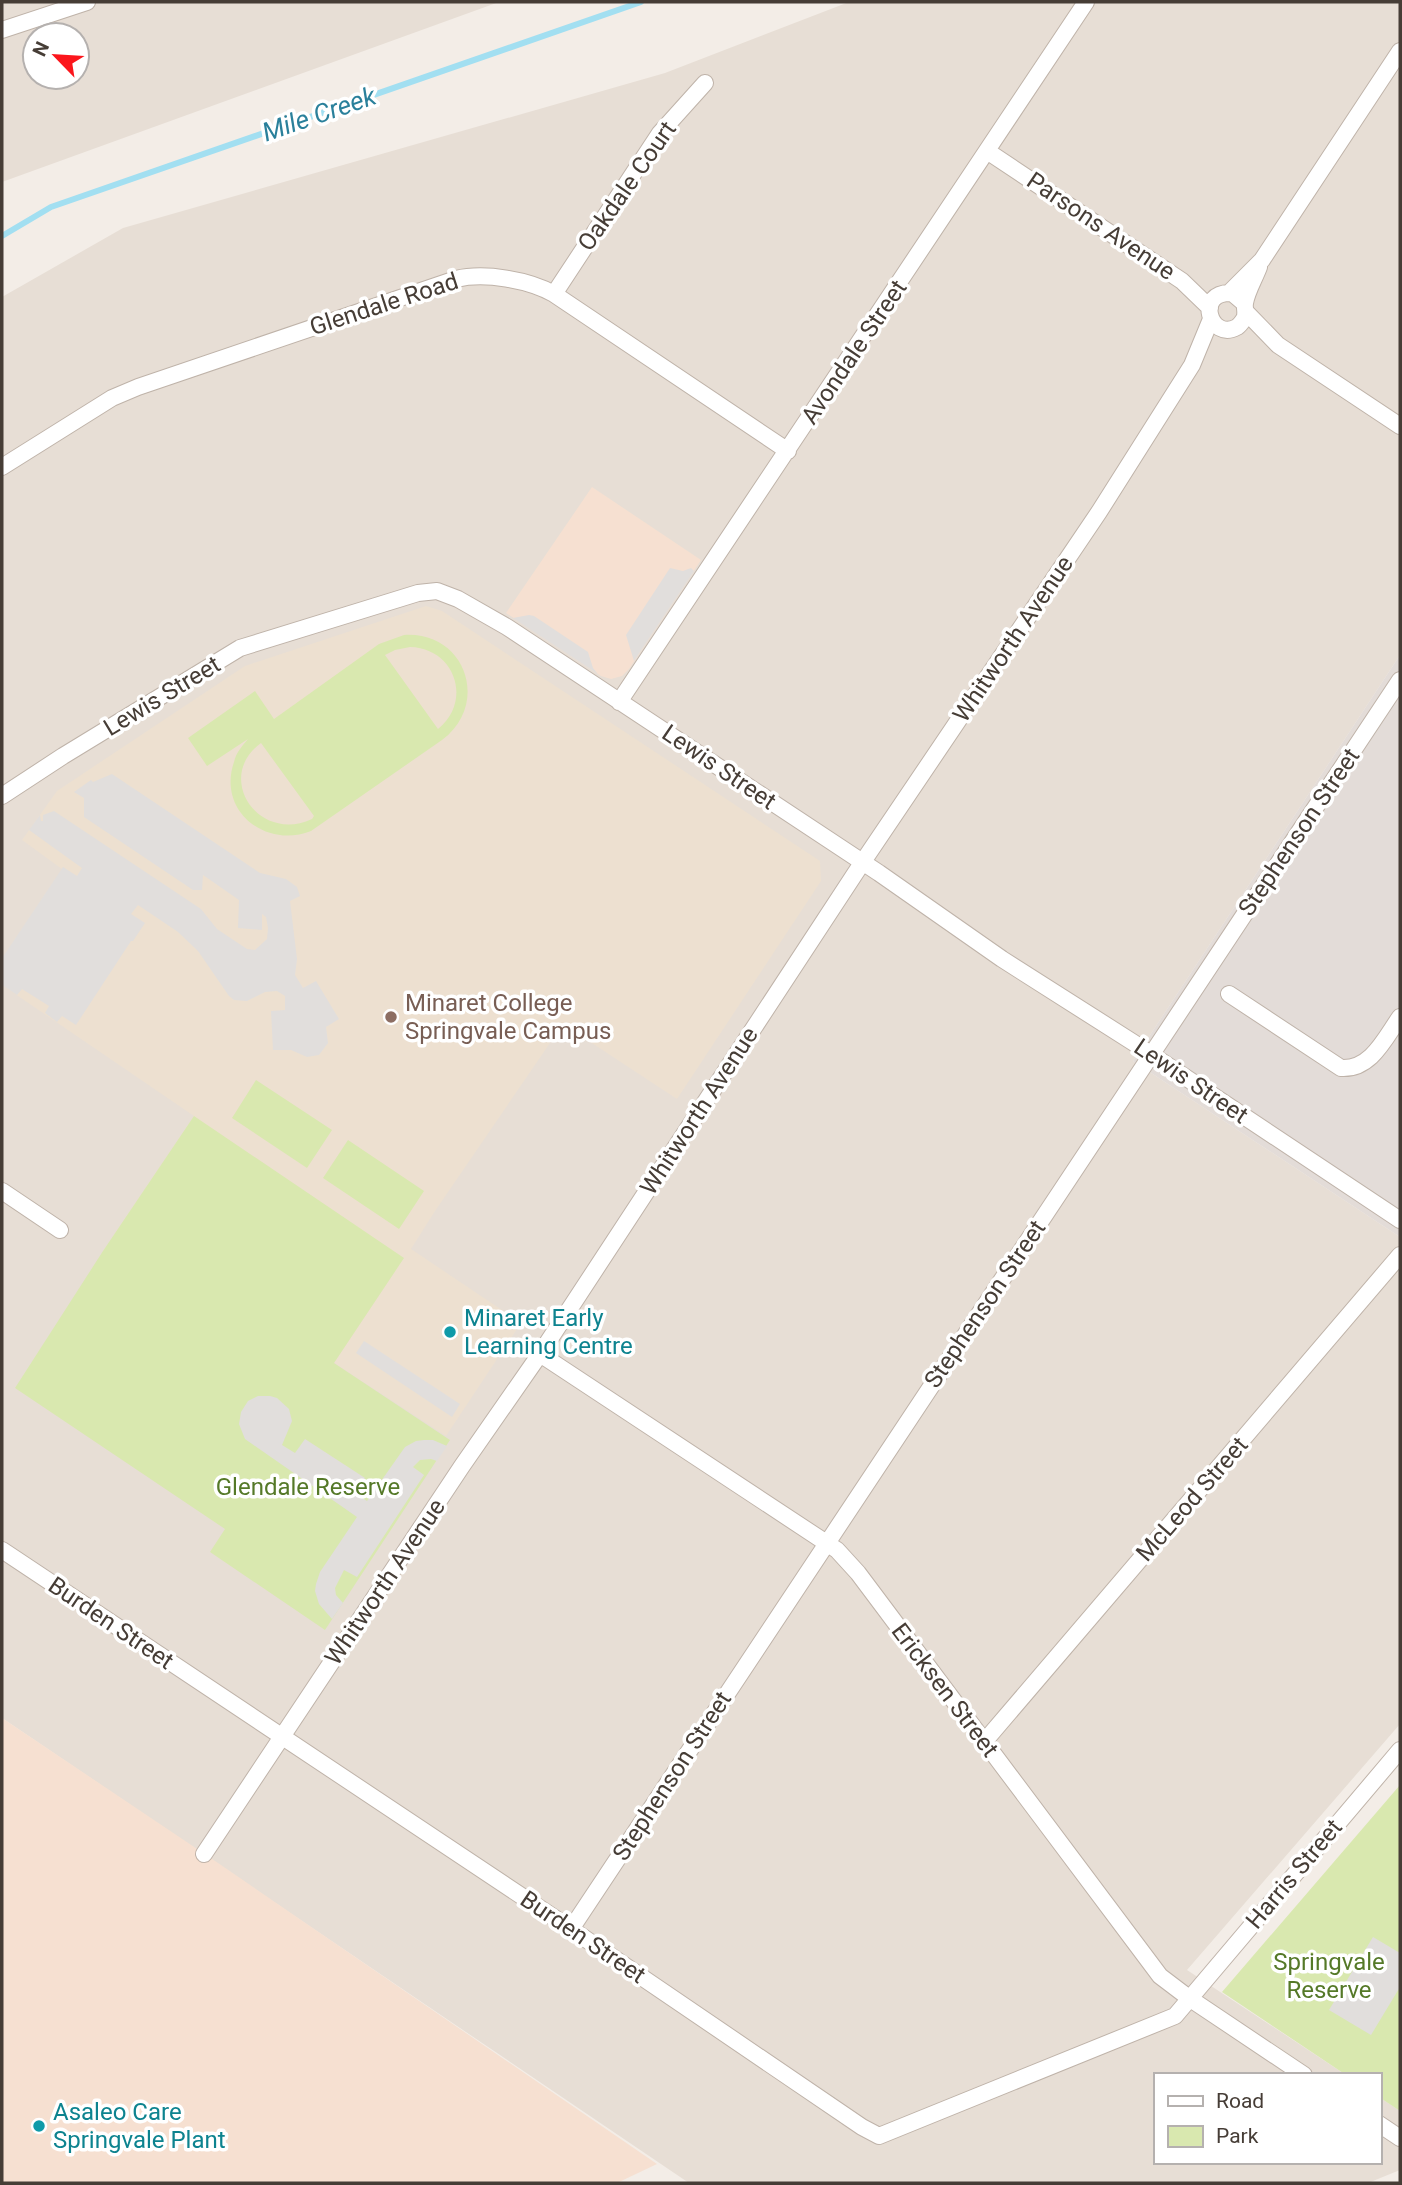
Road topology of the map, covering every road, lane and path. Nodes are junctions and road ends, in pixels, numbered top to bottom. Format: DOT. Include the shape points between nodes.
graph roads {
  1 [pos="86,2"];
  2 [pos="1086,2"];
  3 [pos="2,30"];
  4 [pos="1400,51"];
  5 [pos="705,83"];
  6 [pos="987,151"];
  7 [pos="1262,260"];
  8 [pos="1182,281"];
  9 [pos="1226,293"];
  10 [pos="554,294"];
  11 [pos="1245,308"];
  12 [pos="1211,314"];
  13 [pos="1232,328"];
  14 [pos="1278,345"];
  15 [pos="1192,365"];
  16 [pos="1400,426"];
  17 [pos="788,451"];
  18 [pos="2,467"];
  19 [pos="1400,680"];
  20 [pos="619,702"];
  21 [pos="2,796"];
  22 [pos="862,863"];
  23 [pos="1229,994"];
  24 [pos="1400,1017"];
  25 [pos="1151,1055"];
  26 [pos="2,1191"];
  27 [pos="1400,1220"];
  28 [pos="60,1230"];
  29 [pos="1400,1255"];
  30 [pos="540,1354"];
  31 [pos="826,1543"];
  32 [pos="2,1550"];
  33 [pos="282,1737"];
  34 [pos="984,1742"];
  35 [pos="1400,1749"];
  36 [pos="204,1854"];
  37 [pos="571,1929"];
  38 [pos="1189,1998"];
  39 [pos="1301,2073"];
  40 [pos="1381,2125"];
  41 [pos="1400,2138"];
  1 -- 3 [label="street"];
  2 -- 6 [label="street, Avondale Street"];
  4 -- 7 [label="street"];
  5 -- 10 [label="street, Oakdale Court" via="660,133"];
  6 -- 8 [label="street, Parsons Avenue"];
  6 -- 17 [label="street, Avondale Street"];
  7 -- 9 [label="street"];
  7 -- 11 [label="street"];
  8 -- 9 [label="street"];
  8 -- 12 [label="street, Parsons Avenue"];
  9 -- 11 [label="street" via="1237,295"];
  9 -- 12 [label="street" via="1212,301"];
  10 -- 17 [label="street, Glendale Road"];
  10 -- 18 [label="street, Glendale Road" via="523,282 475,276 456,279 138,387 112,398"];
  11 -- 13 [label="street" via="1244,320"];
  11 -- 14 [label="street"];
  12 -- 13 [label="street" via="1219,327"];
  12 -- 15 [label="street, Whitworth Avenue"];
  13 -- 14 [label="street"];
  13 -- 15 [label="street, Whitworth Avenue"];
  14 -- 16 [label="street"];
  15 -- 22 [label="street, Whitworth Avenue" via="1099,512"];
  17 -- 20 [label="street, Avondale Street"];
  19 -- 25 [label="street, Stephenson Street"];
  20 -- 21 [label="street, Lewis Street" via="458,598 437,591 418,593 240,649"];
  20 -- 22 [label="street, Lewis Street"];
  22 -- 25 [label="street, Lewis Street"];
  22 -- 30 [label="street, Whitworth Avenue"];
  23 -- 24 [label="street" via="1341,1068 1362,1065"];
  25 -- 27 [label="street, Lewis Street"];
  25 -- 31 [label="street, Stephenson Street"];
  26 -- 28 [label="street"];
  29 -- 34 [label="street, McLeod Street"];
  30 -- 31 [label="street, Ericksen Street"];
  30 -- 33 [label="street, Whitworth Avenue"];
  31 -- 34 [label="street, Ericksen Street" via="858,1573"];
  31 -- 37 [label="street, Stephenson Street"];
  32 -- 33 [label="street, Burden Street"];
  33 -- 36 [label="street, Whitworth Avenue"];
  33 -- 37 [label="street, Burden Street"];
  34 -- 38 [label="street, Ericksen Street" via="1160,1976"];
  35 -- 38 [label="street, Harris Street"];
  37 -- 38 [label="street, Burden Street" via="879,2136 1171,2018"];
  38 -- 39 [label="street, Ericksen Street"];
  40 -- 41 [label="street"];
}
